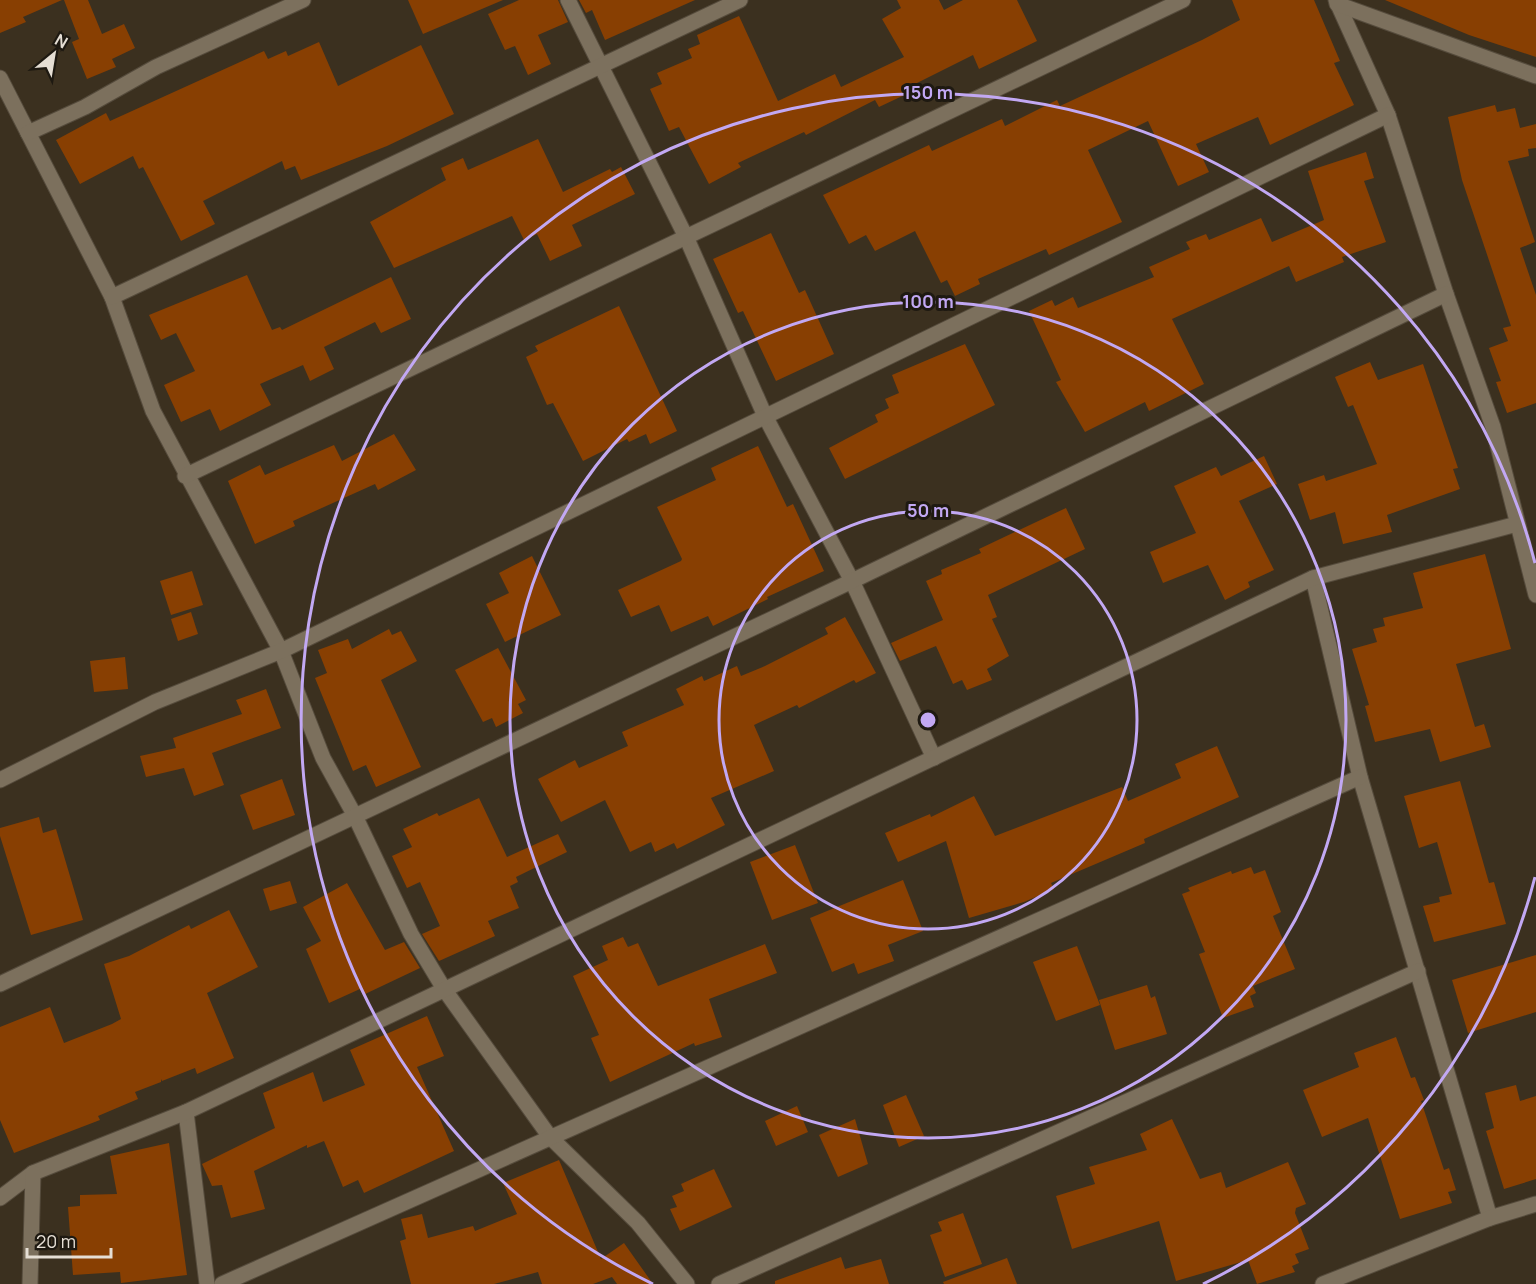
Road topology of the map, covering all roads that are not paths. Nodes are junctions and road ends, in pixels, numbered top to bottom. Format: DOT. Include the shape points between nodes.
graph roads {
  1 [pos="303,0"];
  2 [pos="568,0"];
  3 [pos="740,0"];
  4 [pos="1183,0"];
  5 [pos="1337,2"];
  6 [pos="600,67"];
  7 [pos="1536,76"];
  8 [pos="0,78"];
  9 [pos="4,95"];
  10 [pos="1388,115"];
  11 [pos="28,133"];
  12 [pos="687,239"];
  13 [pos="1446,294"];
  14 [pos="112,297"];
  15 [pos="765,416"];
  16 [pos="185,476"];
  17 [pos="1517,524"];
  18 [pos="1313,578"];
  19 [pos="852,581"];
  20 [pos="1536,595"];
  21 [pos="281,651"];
  22 [pos="934,758"];
  23 [pos="1360,777"];
  24 [pos="0,780"];
  25 [pos="355,816"];
  26 [pos="1418,971"];
  27 [pos="0,984"];
  28 [pos="444,989"];
  29 [pos="186,1112"];
  30 [pos="550,1137"];
  31 [pos="33,1173"];
  32 [pos="0,1180"];
  33 [pos="3,1196"];
  34 [pos="1536,1204"];
  35 [pos="1490,1218"];
  36 [pos="30,1284"];
  37 [pos="207,1284"];
  38 [pos="222,1284"];
  39 [pos="687,1284"];
  40 [pos="719,1284"];
  41 [pos="1323,1284"];
  1 -- 11 [label="street"];
  2 -- 6 [label="street"];
  3 -- 6 [label="street"];
  4 -- 12 [label="street"];
  5 -- 7 [label="street"];
  5 -- 10 [label="street"];
  6 -- 12 [label="street"];
  6 -- 14 [label="street"];
  8 -- 9 [label="street"];
  9 -- 11 [label="street"];
  10 -- 13 [label="street"];
  10 -- 15 [label="street"];
  11 -- 14 [label="street"];
  12 -- 15 [label="street"];
  12 -- 16 [label="street"];
  13 -- 17 [label="street" via="1493,427"];
  13 -- 19 [label="street"];
  14 -- 16 [label="street" via="153,411"];
  15 -- 19 [label="street"];
  15 -- 21 [label="street"];
  16 -- 21 [label="street"];
  17 -- 18 [label="street"];
  17 -- 20 [label="street"];
  18 -- 22 [label="street"];
  18 -- 23 [label="street"];
  19 -- 22 [label="street"];
  19 -- 25 [label="street"];
  21 -- 24 [label="street" via="155,702"];
  21 -- 25 [label="street" via="322,758"];
  22 -- 28 [label="street"];
  23 -- 26 [label="street"];
  23 -- 30 [label="street"];
  25 -- 27 [label="street"];
  25 -- 28 [label="street" via="411,934"];
  26 -- 35 [label="street"];
  26 -- 40 [label="street"];
  28 -- 29 [label="street"];
  28 -- 30 [label="street"];
  29 -- 31 [label="street"];
  29 -- 37 [label="street"];
  30 -- 38 [label="street"];
  30 -- 39 [label="street" via="638,1223"];
  31 -- 33 [label="street"];
  31 -- 36 [label="street"];
  32 -- 33 [label="street"];
  34 -- 35 [label="street"];
  35 -- 41 [label="street"];
}
